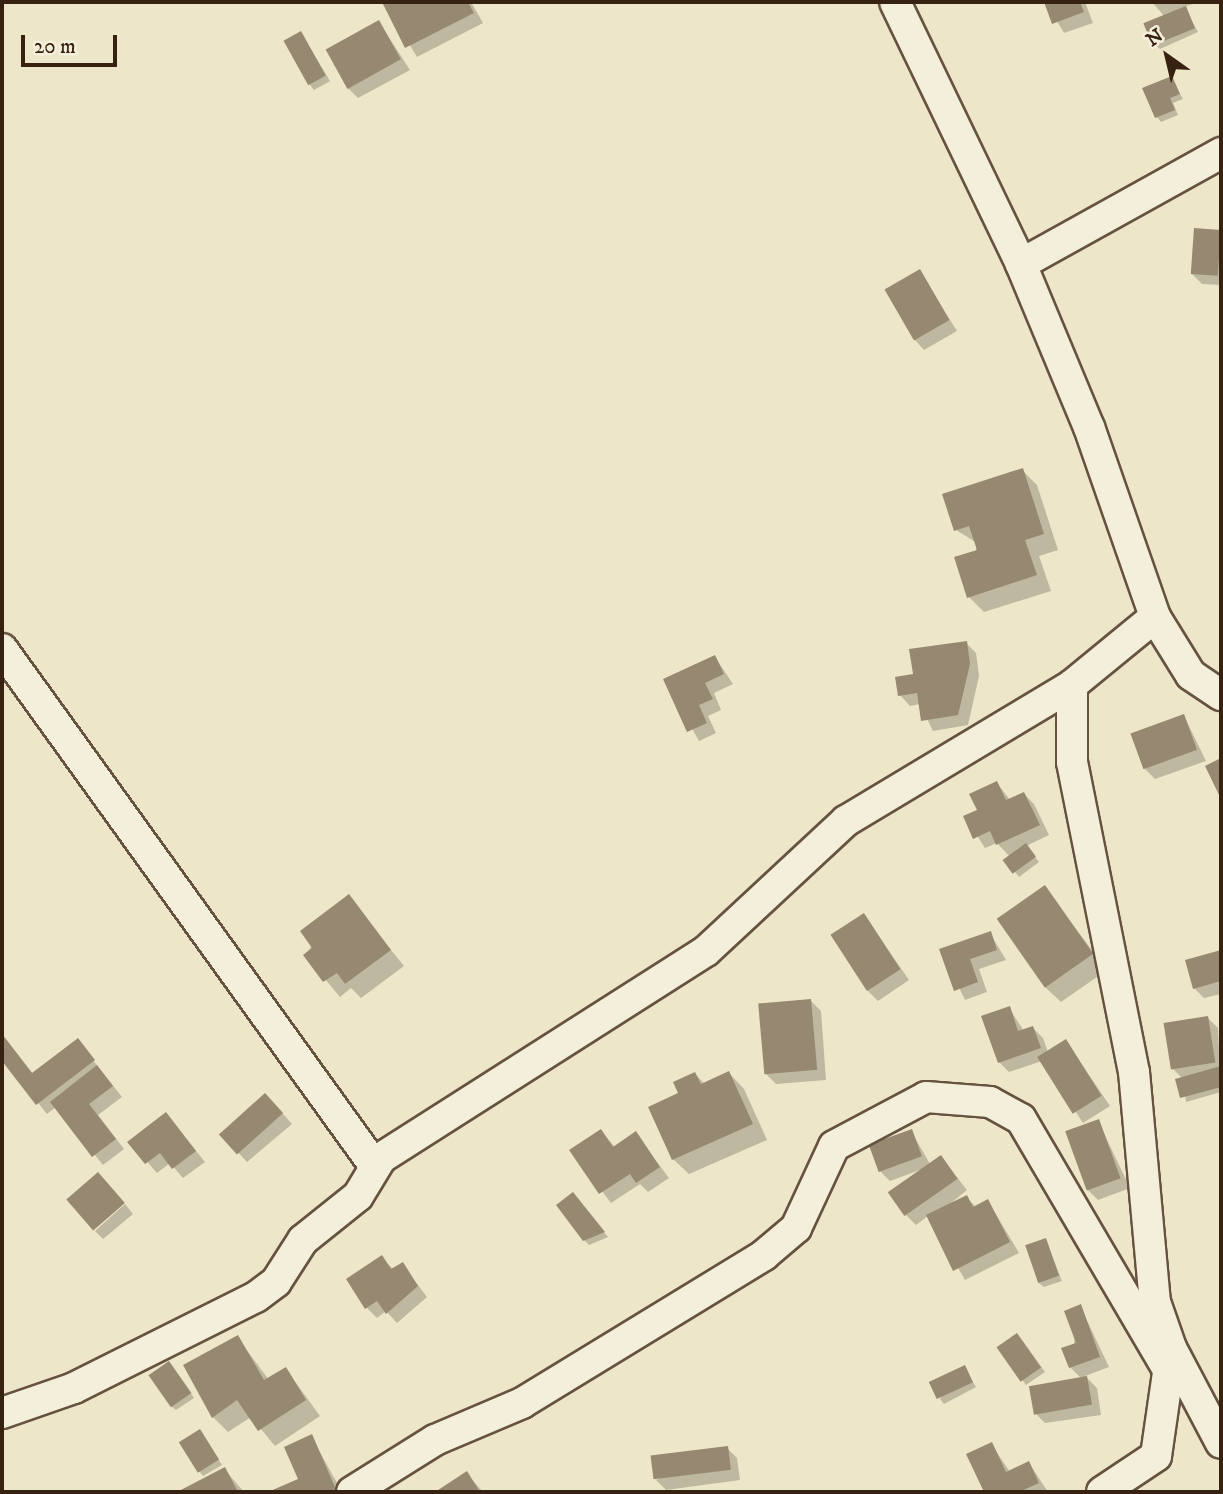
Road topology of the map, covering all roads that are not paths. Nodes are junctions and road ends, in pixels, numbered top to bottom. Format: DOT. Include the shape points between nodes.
graph roads {
  1 [pos="895,2"];
  2 [pos="1221,153"];
  3 [pos="1021,264"];
  4 [pos="1155,617"];
  5 [pos="2,649"];
  6 [pos="1072,685"];
  7 [pos="1221,695"];
  8 [pos="374,1165"];
  9 [pos="1170,1359"];
  10 [pos="2,1413"];
  11 [pos="1221,1443"];
  12 [pos="352,1492"];
  13 [pos="1102,1492"];
  1 -- 3 [label="street"];
  2 -- 3 [label="street"];
  3 -- 4 [label="street" via="1089,427"];
  4 -- 6 [label="street"];
  4 -- 7 [label="street" via="1191,675"];
  5 -- 8 [label="street"];
  6 -- 8 [label="street" via="846,821 706,951"];
  6 -- 9 [label="street" via="1072,762 1134,1072 1148,1267"];
  8 -- 10 [label="street" via="358,1196 303,1240 276,1282 256,1297 74,1388"];
  9 -- 11 [label="street"];
  9 -- 12 [label="street" via="1021,1119 990,1102 926,1097 834,1146 796,1228 764,1255 522,1403 435,1440"];
  9 -- 13 [label="street" via="1156,1456"];
}
